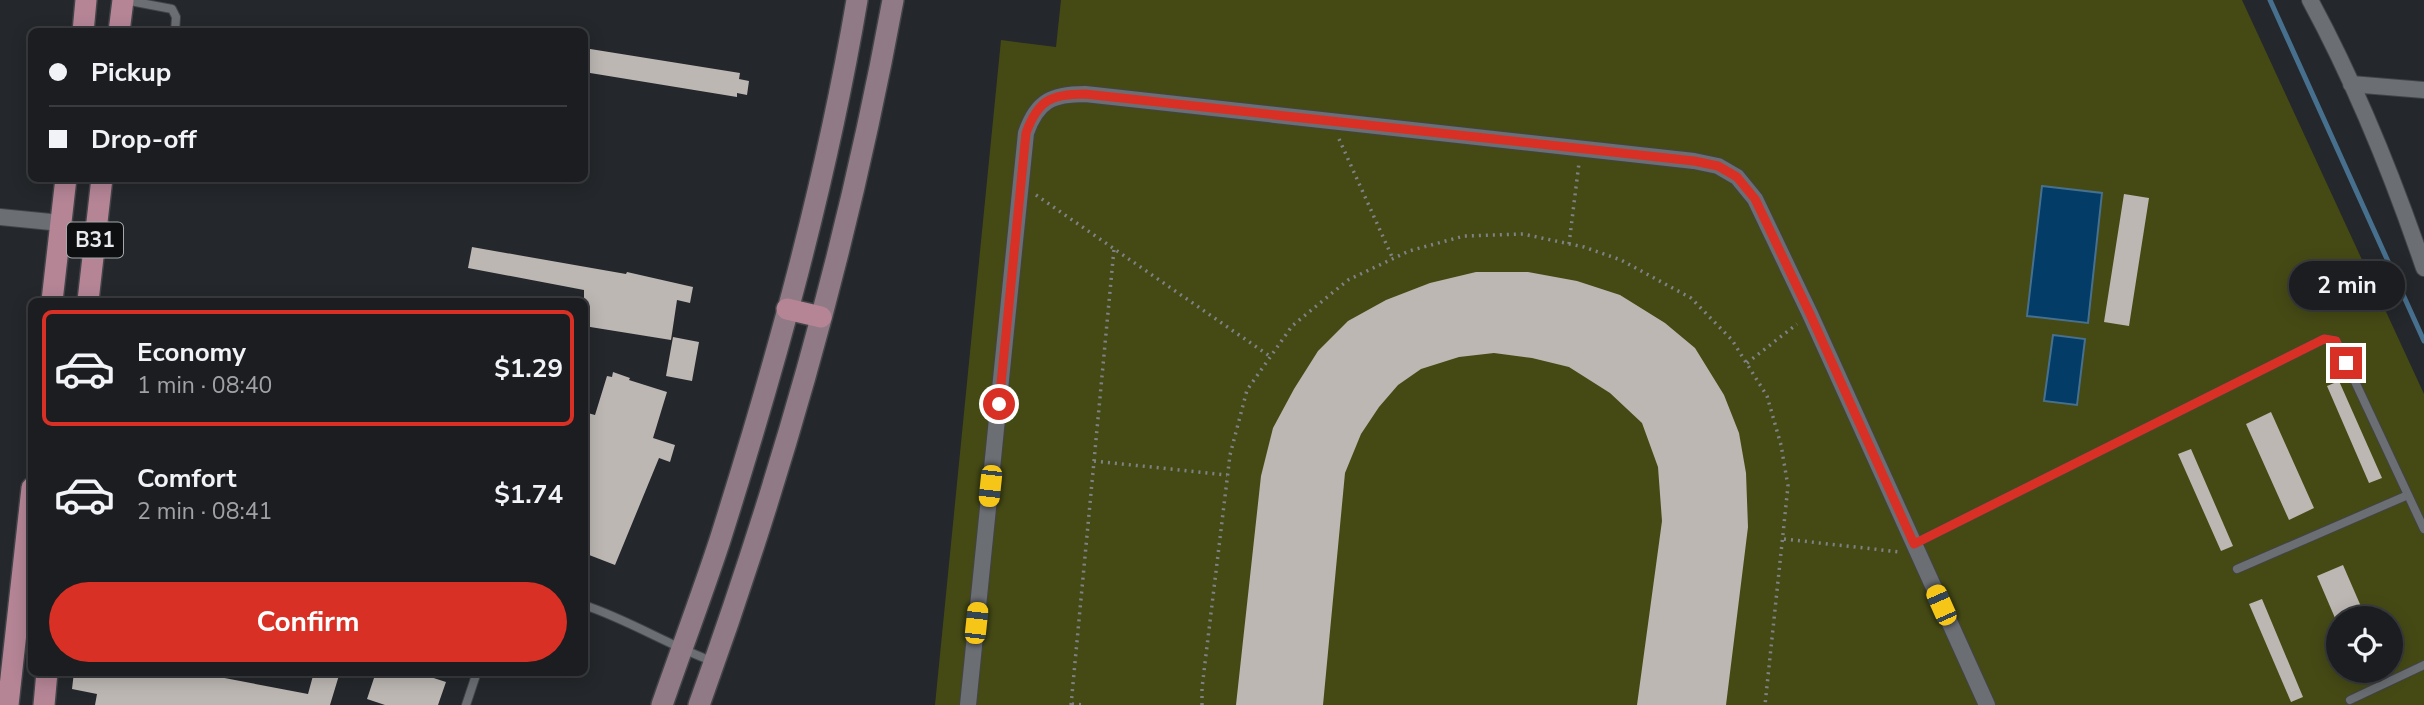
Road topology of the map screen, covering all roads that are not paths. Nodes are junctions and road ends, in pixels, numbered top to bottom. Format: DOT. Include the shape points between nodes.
graph roads {
  1 [pos="86,0"];
  2 [pos="124,0"];
  3 [pos="857,0"];
  4 [pos="893,0"];
  5 [pos="2310,0"];
  6 [pos="83,28"];
  7 [pos="120,28"];
  8 [pos="175,28"];
  9 [pos="2351,84"];
  10 [pos="2424,90"];
  11 [pos="66,182"];
  12 [pos="102,182"];
  13 [pos="0,217"];
  14 [pos="61,223"];
  15 [pos="2424,268"];
  16 [pos="52,298"];
  17 [pos="88,298"];
  18 [pos="788,309"];
  19 [pos="821,317"];
  20 [pos="2408,495"];
  21 [pos="2424,529"];
  22 [pos="1917,549"];
  23 [pos="28,555"];
  24 [pos="2237,569"];
  25 [pos="588,606"];
  26 [pos="24,622"];
  27 [pos="681,650"];
  28 [pos="715,662"];
  29 [pos="2424,665"];
  30 [pos="47,676"];
  31 [pos="476,676"];
  32 [pos="2350,700"];
  33 [pos="8,705"];
  34 [pos="44,705"];
  35 [pos="466,705"];
  36 [pos="662,705"];
  37 [pos="699,705"];
  38 [pos="968,705"];
  39 [pos="1987,705"];
  1 -- 6 [label="main road"];
  2 -- 7 [label="main road"];
  2 -- 8 [label="lane" via="172,9"];
  3 -- 18 [label="street" via="845,70"];
  4 -- 19 [label="street"];
  5 -- 9 [label="street"];
  9 -- 10 [label="street"];
  9 -- 15 [label="street" via="2412,228"];
  11 -- 14 [label="main road, B31"];
  12 -- 17 [label="main road, B31"];
  13 -- 14 [label="street"];
  14 -- 16 [label="main road, B31"];
  18 -- 19 [label="main road"];
  18 -- 27 [label="street" via="749,448"];
  19 -- 28 [label="street" via="753,555"];
  20 -- 21 [label="lane"];
  20 -- 22 [label="lane" via="2336,341 2324,339"];
  20 -- 24 [label="lane"];
  22 -- 38 [label="street" via="1755,199 1737,177 1718,166 1063,94 1033,114 1026,133"];
  22 -- 39 [label="street"];
  23 -- 26 [label="main road"];
  25 -- 27 [label="lane"];
  26 -- 33 [label="main road"];
  27 -- 28 [label="lane"];
  27 -- 36 [label="street"];
  28 -- 37 [label="street"];
  29 -- 32 [label="lane"];
  30 -- 34 [label="main road"];
  31 -- 35 [label="lane"];
}
